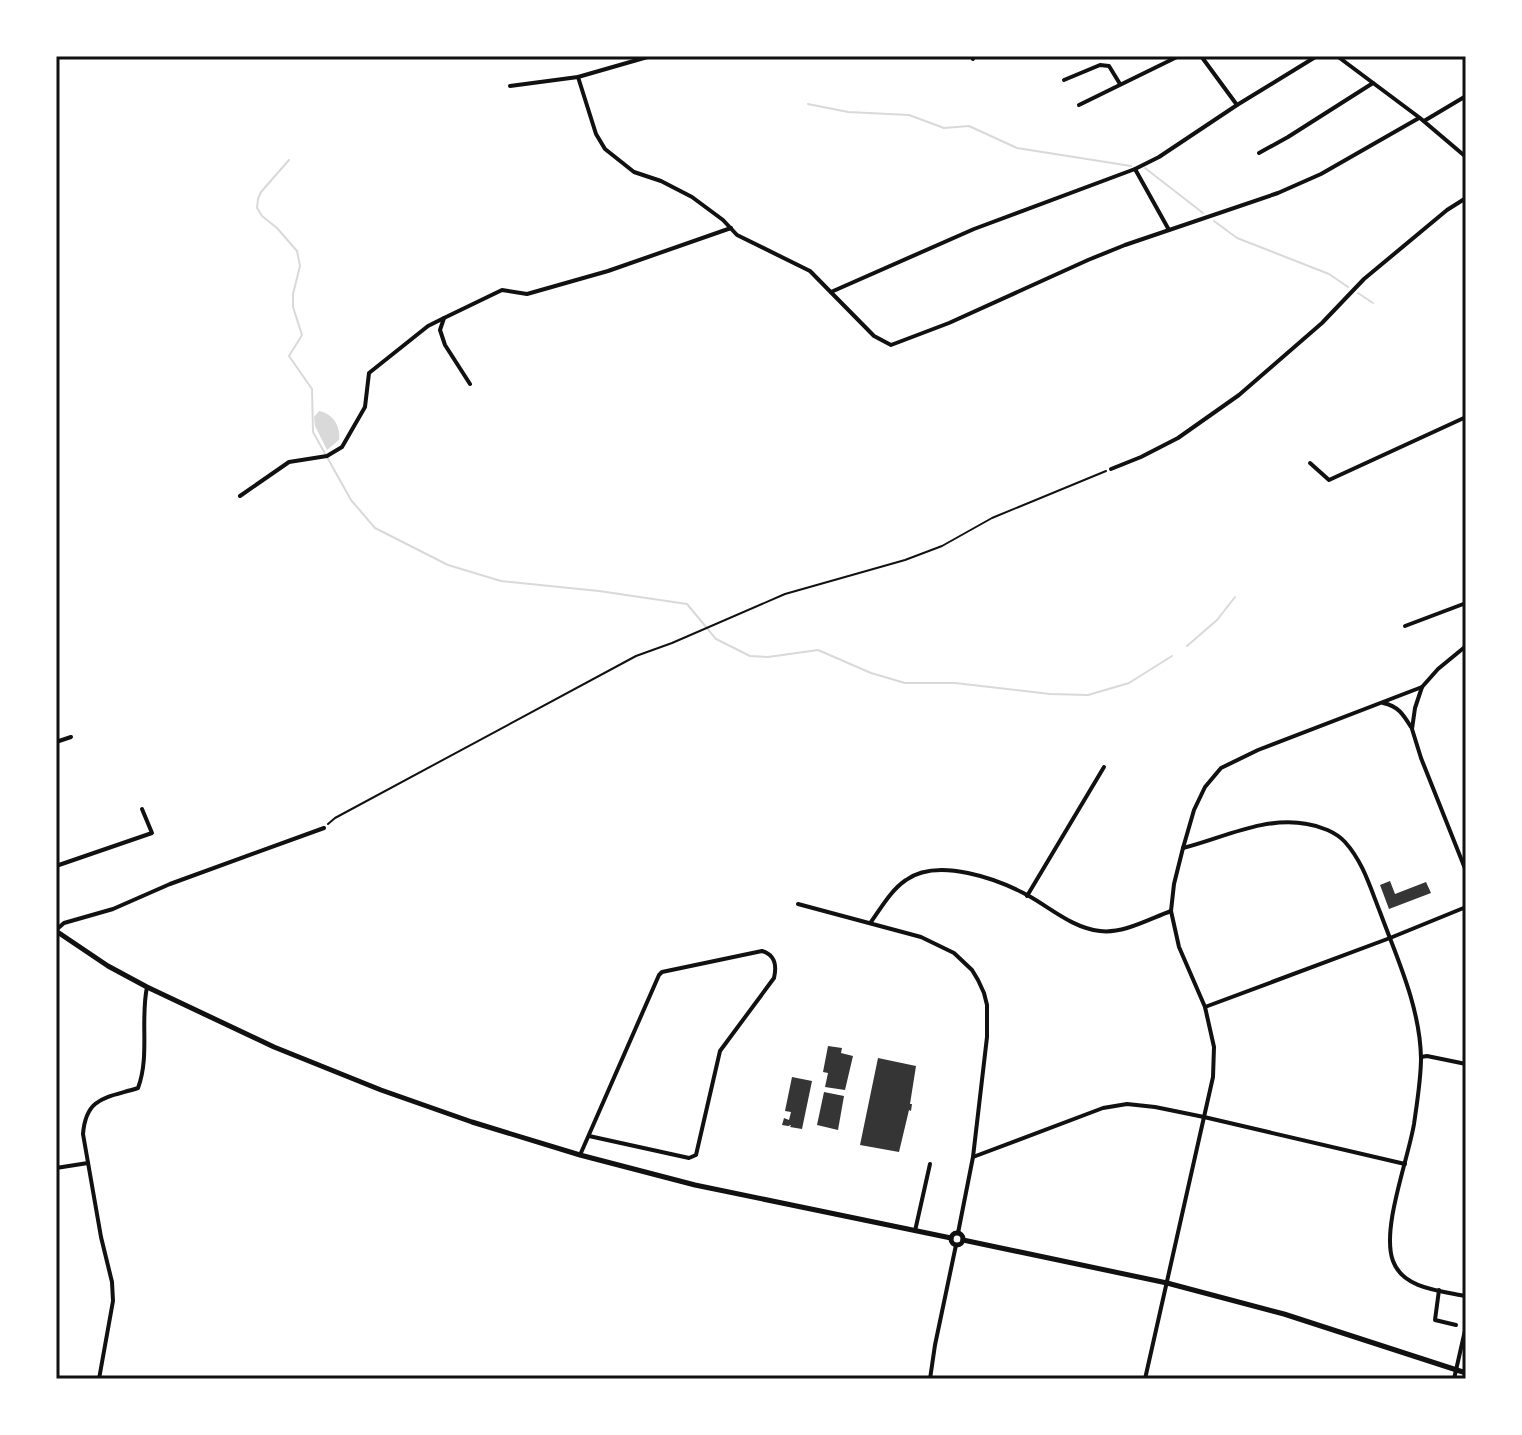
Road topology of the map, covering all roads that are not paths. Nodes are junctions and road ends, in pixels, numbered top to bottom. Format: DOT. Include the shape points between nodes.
graph roads {
  1 [pos="624,56"];
  2 [pos="651,56"];
  3 [pos="1179,56"];
  4 [pos="1201,56"];
  5 [pos="1317,56"];
  6 [pos="1337,56"];
  7 [pos="626,63"];
  8 [pos="578,77"];
  9 [pos="1064,80"];
  10 [pos="1373,83"];
  11 [pos="1120,84"];
  12 [pos="510,86"];
  13 [pos="1466,96"];
  14 [pos="1079,105"];
  15 [pos="1237,105"];
  16 [pos="1422,119"];
  17 [pos="1259,153"];
  18 [pos="1466,157"];
  19 [pos="1135,169"];
  20 [pos="1466,198"];
  21 [pos="731,228"];
  22 [pos="1169,230"];
  23 [pos="831,292"];
  24 [pos="444,318"];
  25 [pos="470,384"];
  26 [pos="1466,417"];
  27 [pos="1310,463"];
  28 [pos="1111,469"];
  29 [pos="240,496"];
  30 [pos="1466,603"];
  31 [pos="1405,626"];
  32 [pos="1466,646"];
  33 [pos="1422,687"];
  34 [pos="1380,702"];
  35 [pos="1412,729"];
  36 [pos="71,737"];
  37 [pos="56,742"];
  38 [pos="1104,767"];
  39 [pos="142,809"];
  40 [pos="324,828"];
  41 [pos="1183,848"];
  42 [pos="56,866"];
  43 [pos="1466,871"];
  44 [pos="1027,896"];
  45 [pos="798,904"];
  46 [pos="1466,907"];
  47 [pos="1171,911"];
  48 [pos="871,922"];
  49 [pos="56,930"];
  50 [pos="1390,938"];
  51 [pos="147,987"];
  52 [pos="1205,1007"];
  53 [pos="1421,1057"];
  54 [pos="1466,1064"];
  55 [pos="1204,1117"];
  56 [pos="589,1136"];
  57 [pos="580,1155"];
  58 [pos="973,1157"];
  59 [pos="88,1163"];
  60 [pos="930,1164"];
  61 [pos="1405,1164"];
  62 [pos="56,1168"];
  63 [pos="915,1231"];
  64 [pos="958,1233"];
  65 [pos="951,1238"];
  66 [pos="963,1240"];
  67 [pos="956,1245"];
  68 [pos="1167,1283"];
  69 [pos="1439,1290"];
  70 [pos="1466,1296"];
  71 [pos="1456,1325"];
  72 [pos="1466,1326"];
  73 [pos="1456,1370"];
  74 [pos="1466,1373"];
  75 [pos="99,1379"];
  76 [pos="930,1379"];
  77 [pos="1145,1379"];
  78 [pos="1454,1379"];
  1 -- 7 [label="street"];
  2 -- 7 [label="street"];
  3 -- 11 [label="street"];
  4 -- 15 [label="street"];
  5 -- 15 [label="street"];
  6 -- 10 [label="street"];
  7 -- 8 [label="street"];
  8 -- 12 [label="street"];
  8 -- 21 [label="street" via="605,149 634,172 692,197"];
  9 -- 11 [label="street" via="1100,65 1109,66"];
  10 -- 16 [label="street"];
  10 -- 17 [label="street"];
  11 -- 14 [label="street"];
  13 -- 16 [label="street"];
  15 -- 19 [label="street"];
  16 -- 18 [label="street"];
  16 -- 22 [label="street" via="1278,193"];
  19 -- 22 [label="street"];
  19 -- 23 [label="street" via="974,229"];
  20 -- 28 [label="street" via="1364,279 1239,395 1178,438"];
  21 -- 23 [label="street" via="810,271"];
  21 -- 24 [label="street" via="527,294 502,290"];
  22 -- 23 [label="street" via="891,345 874,336"];
  24 -- 25 [label="street" via="440,330 445,345"];
  24 -- 29 [label="street" via="369,373 365,407 342,447 327,456 289,462"];
  26 -- 27 [label="street" via="1329,480"];
  30 -- 31 [label="street"];
  32 -- 33 [label="street"];
  33 -- 34 [label="street"];
  33 -- 35 [label="street"];
  34 -- 35 [label="street" via="1402,712"];
  34 -- 41 [label="street" via="1221,768 1194,810"];
  35 -- 43 [label="street"];
  36 -- 37 [label="street"];
  38 -- 44 [label="street"];
  39 -- 42 [label="street" via="152,833"];
  40 -- 49 [label="street"];
  41 -- 47 [label="street"];
  41 -- 50 [label="street" via="1279,823 1327,830 1359,860"];
  44 -- 47 [label="street" via="1067,921 1103,932"];
  44 -- 48 [label="street" via="969,873 922,873 893,891"];
  45 -- 48 [label="street"];
  46 -- 50 [label="street"];
  47 -- 52 [label="street" via="1179,947"];
  48 -- 58 [label="street" via="954,953 972,970 984,993 987,1037"];
  49 -- 51 [label="main road"];
  50 -- 52 [label="street"];
  50 -- 53 [label="street" via="1414,1011"];
  51 -- 57 [label="main road" via="368,1084"];
  51 -- 59 [label="street" via="144,1073 138,1088 96,1101 87,1111 83,1134"];
  52 -- 55 [label="street" via="1214,1047"];
  53 -- 54 [label="street"];
  53 -- 61 [label="street"];
  55 -- 58 [label="street" via="1127,1104 1103,1108"];
  55 -- 61 [label="street"];
  55 -- 68 [label="street"];
  56 -- 56 [label="street" via="659,975 762,951 770,955 776,965 774,978 720,1051 698,1153 689,1158"];
  56 -- 57 [label="street"];
  57 -- 63 [label="main road"];
  58 -- 64 [label="street"];
  59 -- 62 [label="street"];
  59 -- 75 [label="street" via="113,1301"];
  60 -- 63 [label="street"];
  61 -- 69 [label="street" via="1389,1247 1403,1276"];
  63 -- 65 [label="main road"];
  64 -- 65 [label="main road"];
  64 -- 66 [label="main road"];
  65 -- 67 [label="main road"];
  66 -- 67 [label="main road"];
  66 -- 68 [label="main road"];
  67 -- 76 [label="street"];
  68 -- 73 [label="main road" via="1284,1314"];
  68 -- 77 [label="street"];
  69 -- 70 [label="street"];
  69 -- 71 [label="street" via="1435,1320"];
  72 -- 73 [label="street"];
  73 -- 74 [label="main road"];
  73 -- 78 [label="street"];
}
